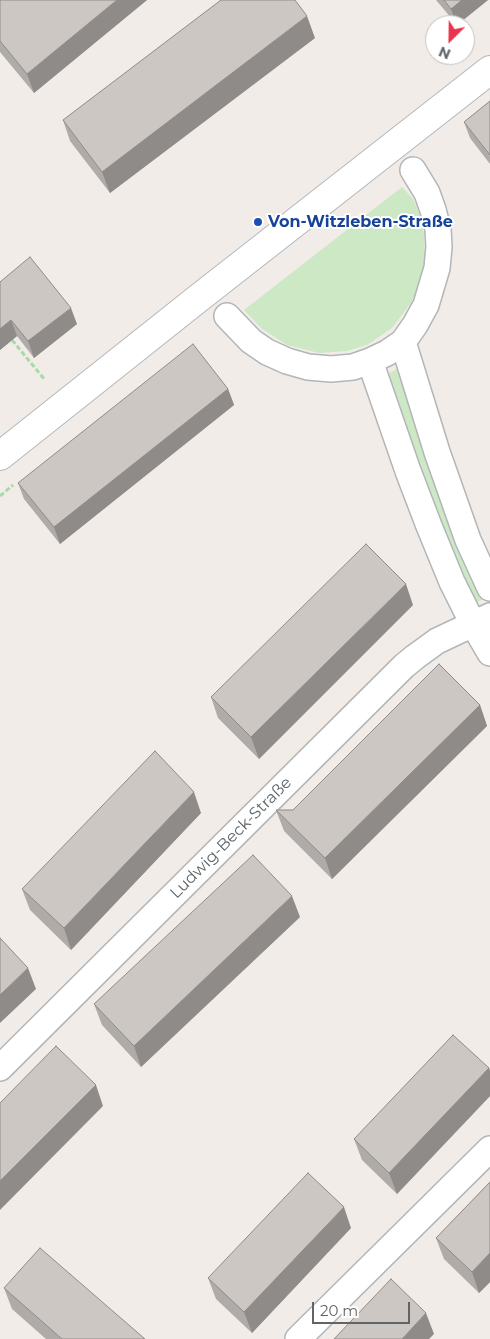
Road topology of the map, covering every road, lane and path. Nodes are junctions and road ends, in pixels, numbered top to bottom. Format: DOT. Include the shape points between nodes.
graph roads {
  1 [pos="490,70"];
  2 [pos="413,170"];
  3 [pos="227,316"];
  4 [pos="12,340"];
  5 [pos="403,342"];
  6 [pos="370,361"];
  7 [pos="49,385"];
  8 [pos="0,456"];
  9 [pos="490,588"];
  10 [pos="481,620"];
  11 [pos="490,653"];
  12 [pos="0,1068"];
  13 [pos="490,1149"];
  14 [pos="298,1339"];
  1 -- 8 [label="street"];
  2 -- 5 [label="street" via="434,210 439,247 437,268 426,305"];
  3 -- 6 [label="street" via="251,340 287,361 331,369"];
  4 -- 7 [label="path"];
  5 -- 6 [label="street"];
  5 -- 9 [label="street" via="464,531"];
  6 -- 10 [label="street" via="408,471 452,582"];
  10 -- 11 [label="street"];
  10 -- 12 [label="street, Ludwig-Beck-Straße" via="437,641 404,666"];
  13 -- 14 [label="street"];
}
